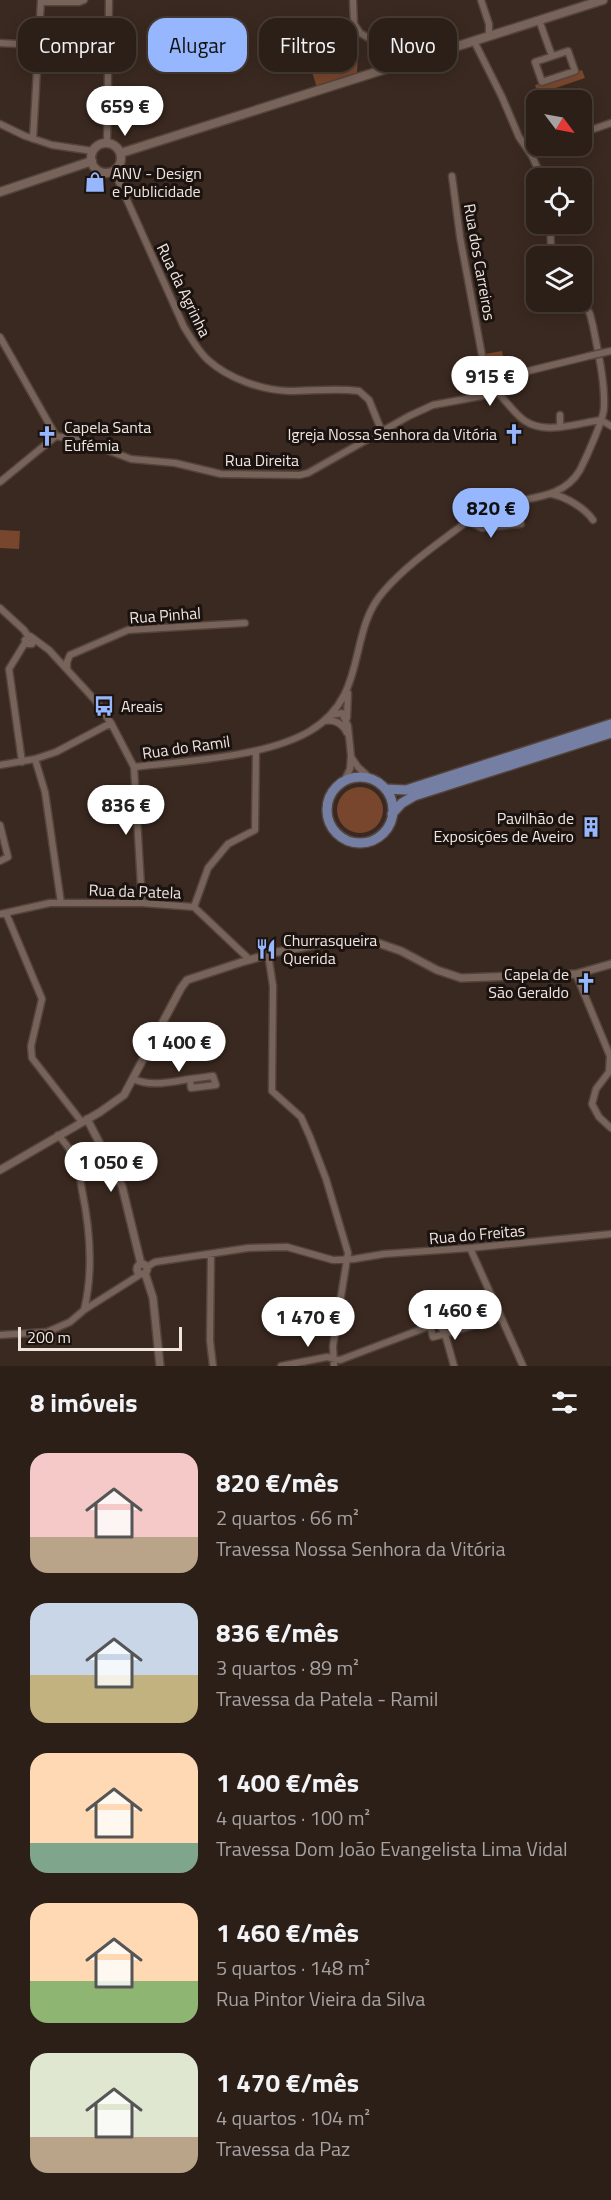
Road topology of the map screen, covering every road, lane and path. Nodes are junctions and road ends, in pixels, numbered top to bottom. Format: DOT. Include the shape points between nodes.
graph roads {
  1 [pos="84,0"];
  2 [pos="108,0"];
  3 [pos="353,0"];
  4 [pos="481,0"];
  5 [pos="603,0"];
  6 [pos="41,1"];
  7 [pos="585,3"];
  8 [pos="40,18"];
  9 [pos="539,20"];
  10 [pos="489,36"];
  11 [pos="369,38"];
  12 [pos="474,41"];
  13 [pos="0,43"];
  14 [pos="18,44"];
  15 [pos="457,47"];
  16 [pos="552,56"];
  17 [pos="37,72"];
  18 [pos="378,72"];
  19 [pos="611,123"];
  20 [pos="0,124"];
  21 [pos="592,130"];
  22 [pos="33,139"];
  23 [pos="107,143"];
  24 [pos="526,147"];
  25 [pos="93,151"];
  26 [pos="121,153"];
  27 [pos="92,161"];
  28 [pos="114,171"];
  29 [pos="452,176"];
  30 [pos="0,192"];
  31 [pos="589,312"];
  32 [pos="0,337"];
  33 [pos="611,351"];
  34 [pos="494,390"];
  35 [pos="560,415"];
  36 [pos="601,420"];
  37 [pos="560,426"];
  38 [pos="611,426"];
  39 [pos="382,432"];
  40 [pos="56,436"];
  41 [pos="0,482"];
  42 [pos="552,494"];
  43 [pos="593,520"];
  44 [pos="468,521"];
  45 [pos="521,524"];
  46 [pos="0,609"];
  47 [pos="245,623"];
  48 [pos="29,639"];
  49 [pos="9,669"];
  50 [pos="67,669"];
  51 [pos="0,671"];
  52 [pos="349,689"];
  53 [pos="324,721"];
  54 [pos="111,723"];
  55 [pos="611,724"];
  56 [pos="348,730"];
  57 [pos="611,733"];
  58 [pos="256,751"];
  59 [pos="351,756"];
  60 [pos="35,759"];
  61 [pos="21,762"];
  62 [pos="0,765"];
  63 [pos="134,767"];
  64 [pos="371,778"];
  65 [pos="344,781"];
  66 [pos="386,789"];
  67 [pos="392,814"];
  68 [pos="0,825"];
  69 [pos="0,861"];
  70 [pos="61,903"];
  71 [pos="142,903"];
  72 [pos="194,907"];
  73 [pos="3,913"];
  74 [pos="268,954"];
  75 [pos="250,960"];
  76 [pos="611,964"];
  77 [pos="576,974"];
  78 [pos="133,1079"];
  79 [pos="189,1079"];
  80 [pos="84,1120"];
  81 [pos="611,1128"];
  82 [pos="58,1135"];
  83 [pos="0,1170"];
  84 [pos="611,1234"];
  85 [pos="470,1248"];
  86 [pos="212,1254"];
  87 [pos="346,1259"];
  88 [pos="144,1269"];
  89 [pos="88,1292"];
  90 [pos="101,1299"];
  91 [pos="84,1310"];
  92 [pos="501,1317"];
  93 [pos="430,1326"];
  94 [pos="445,1334"];
  95 [pos="0,1335"];
  96 [pos="334,1362"];
  97 [pos="160,1366"];
  98 [pos="213,1366"];
  99 [pos="281,1366"];
  100 [pos="454,1366"];
  101 [pos="523,1366"];
  1 -- 6 [label="street"];
  2 -- 23 [label="street"];
  3 -- 11 [label="street" via="354,24"];
  4 -- 10 [label="street"];
  5 -- 7 [label="main road"];
  6 -- 8 [label="street"];
  7 -- 9 [label="main road"];
  9 -- 10 [label="main road"];
  9 -- 16 [label="street"];
  10 -- 12 [label="main road"];
  12 -- 15 [label="main road"];
  12 -- 24 [label="street"];
  13 -- 14 [label="street"];
  16 -- 16 [label="street" via="535,62 542,82 575,71 568,51"];
  17 -- 22 [label="street"];
  18 -- 26 [label="main road"];
  19 -- 21 [label="street"];
  20 -- 22 [label="street"];
  22 -- 25 [label="street"];
  23 -- 25 [label="main road"];
  23 -- 26 [label="main road"];
  25 -- 27 [label="main road"];
  26 -- 28 [label="main road" via="120,165"];
  27 -- 28 [label="main road" via="100,172"];
  27 -- 30 [label="main road"];
  28 -- 39 [label="street, Rua da Agrinha" via="184,327 207,360 251,384 270,389 359,391 369,400"];
  29 -- 34 [label="street, Rua dos Carreiros" via="486,377"];
  31 -- 36 [label="street" via="604,409"];
  32 -- 40 [label="street"];
  33 -- 34 [label="street, Rua Direita, bridge" via="516,374"];
  34 -- 37 [label="street" via="525,421 538,426"];
  34 -- 39 [label="street, Rua Direita" via="433,405"];
  35 -- 37 [label="street"];
  36 -- 37 [label="street"];
  36 -- 38 [label="street"];
  36 -- 42 [label="street" via="580,470"];
  39 -- 40 [label="street, Rua Direita" via="304,474 257,476 230,476 175,463 130,459 83,441"];
  40 -- 41 [label="street"];
  42 -- 43 [label="street" via="565,498"];
  42 -- 44 [label="street" via="492,507"];
  44 -- 45 [label="street" via="482,528"];
  44 -- 52 [label="street" via="401,575 375,602"];
  46 -- 48 [label="street, Rua do Ramil"];
  47 -- 50 [label="street, Rua Pinhal" via="128,630 70,655"];
  48 -- 49 [label="street"];
  48 -- 50 [label="street, Rua do Ramil" via="49,650"];
  49 -- 51 [label="street"];
  49 -- 61 [label="street"];
  50 -- 54 [label="street, Rua do Ramil"];
  52 -- 53 [label="street, Rua do Ramil"];
  52 -- 56 [label="street"];
  53 -- 56 [label="street" via="332,720"];
  53 -- 58 [label="street, Rua do Ramil" via="295,739"];
  54 -- 60 [label="street"];
  54 -- 63 [label="street, Rua do Ramil"];
  55 -- 66 [label="main road" via="406,790"];
  56 -- 59 [label="street"];
  57 -- 67 [label="main road" via="414,796"];
  58 -- 63 [label="street, Rua do Ramil"];
  58 -- 72 [label="street" via="255,830 228,844 208,868"];
  59 -- 64 [label="street"];
  59 -- 65 [label="street"];
  60 -- 61 [label="street"];
  60 -- 70 [label="street" via="45,792"];
  61 -- 62 [label="street"];
  63 -- 71 [label="street"];
  64 -- 65 [label="main road"];
  64 -- 66 [label="main road"];
  65 -- 67 [label="main road" via="330,795 327,815 343,839 371,841 385,830"];
  66 -- 67 [label="main road"];
  68 -- 69 [label="street" via="9,857"];
  70 -- 71 [label="street, Rua da Patela"];
  70 -- 73 [label="street, Rua da Patela"];
  71 -- 72 [label="street, Rua da Patela"];
  72 -- 75 [label="street, Rua da Patela"];
  73 -- 80 [label="street" via="42,999 32,1058"];
  74 -- 75 [label="street"];
  74 -- 77 [label="street" via="314,944 362,940 401,951 461,978"];
  74 -- 87 [label="street" via="273,986 272,1091 301,1117 310,1137 348,1253"];
  75 -- 78 [label="street" via="187,981"];
  76 -- 77 [label="street"];
  77 -- 81 [label="street" via="610,1056 609,1072 596,1089 592,1104"];
  78 -- 79 [label="street" via="152,1084"];
  78 -- 80 [label="street" via="116,1102"];
  80 -- 82 [label="street"];
  80 -- 88 [label="street" via="122,1186"];
  82 -- 83 [label="street"];
  82 -- 89 [label="street" via="76,1161 86,1211 90,1246"];
  84 -- 85 [label="street, Rua do Freitas"];
  85 -- 87 [label="street, Rua do Freitas"];
  85 -- 92 [label="street"];
  86 -- 87 [label="street, Rua do Freitas" via="287,1247 333,1260"];
  86 -- 88 [label="street, Rua do Freitas" via="155,1262"];
  86 -- 98 [label="street"];
  87 -- 96 [label="street"];
  88 -- 90 [label="street, Rua do Freitas"];
  88 -- 97 [label="street" via="153,1298"];
  89 -- 90 [label="street"];
  89 -- 91 [label="street"];
  90 -- 91 [label="street, Rua do Freitas"];
  91 -- 95 [label="street, Rua do Freitas" via="70,1322 47,1332"];
  92 -- 94 [label="street"];
  92 -- 101 [label="street"];
  93 -- 94 [label="street" via="439,1324"];
  93 -- 94 [label="street" via="433,1337"];
  93 -- 96 [label="street"];
  94 -- 100 [label="street"];
  96 -- 99 [label="street" via="327,1357"];
}
